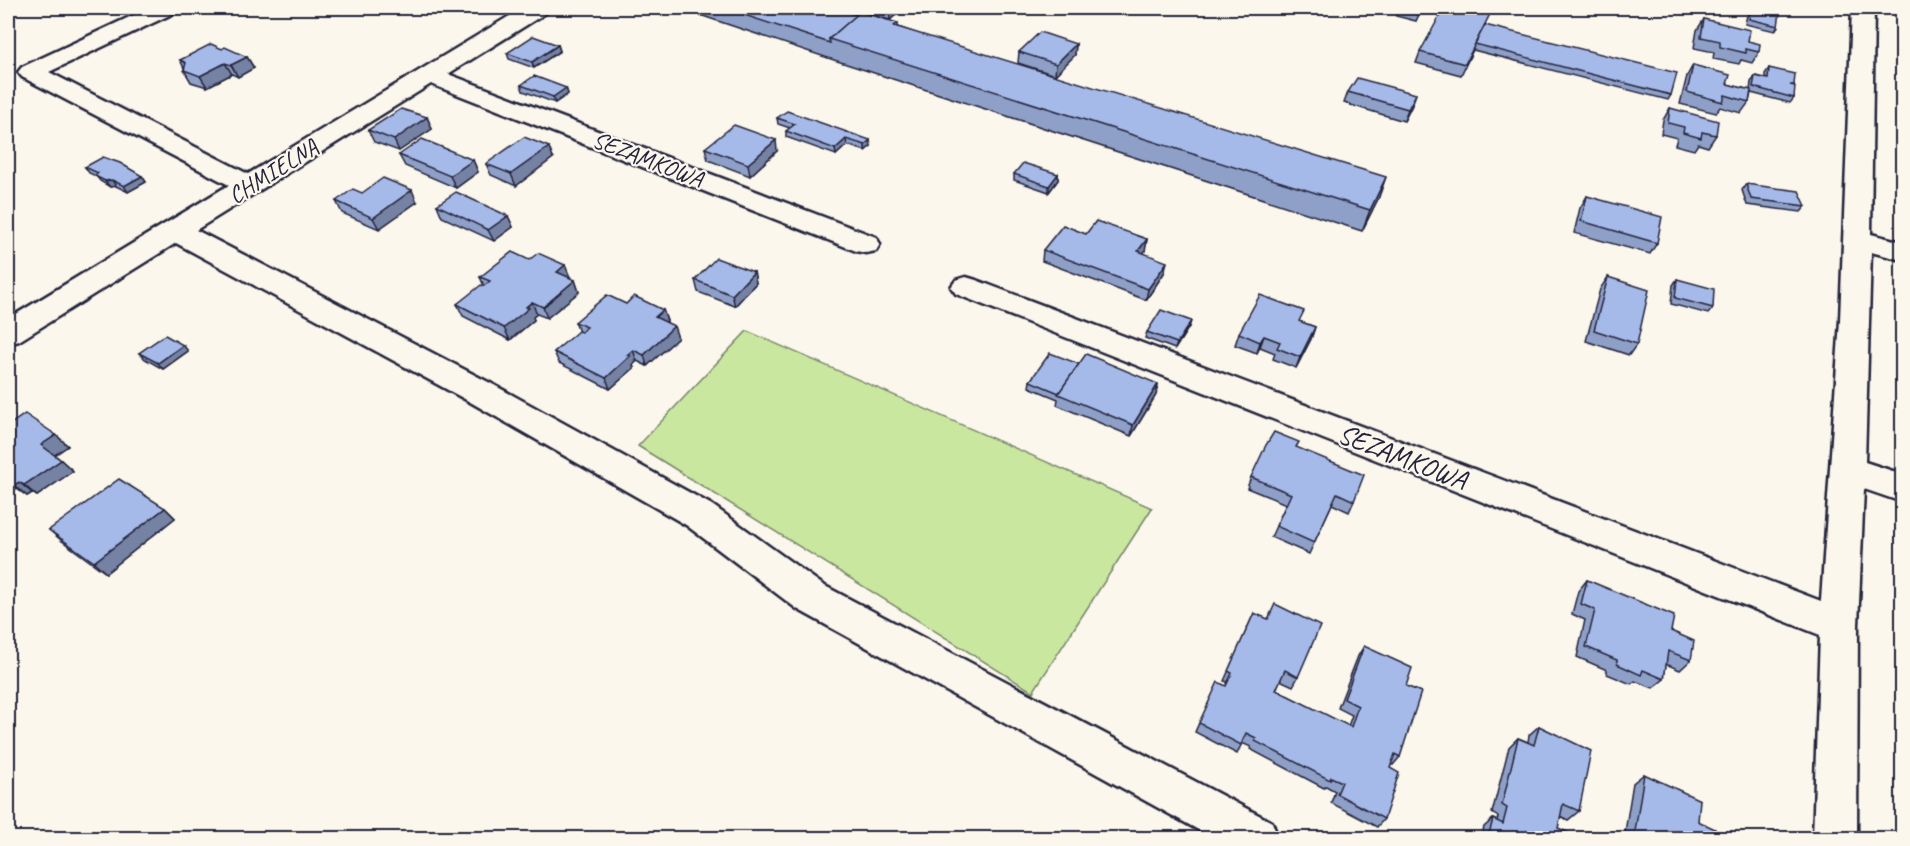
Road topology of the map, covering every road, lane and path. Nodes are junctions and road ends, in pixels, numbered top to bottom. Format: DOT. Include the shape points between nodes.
graph roads {
  1 [pos="166,8"];
  2 [pos="538,8"];
  3 [pos="1863,8"];
  4 [pos="429,75"];
  5 [pos="251,186"];
  6 [pos="176,231"];
  7 [pos="1857,238"];
  8 [pos="866,244"];
  9 [pos="1902,251"];
  10 [pos="966,286"];
  11 [pos="8,333"];
  12 [pos="1848,470"];
  13 [pos="1902,488"];
  14 [pos="1839,625"];
  15 [pos="1256,838"];
  16 [pos="1835,838"];
  1 -- 5 [label="street" via="30,72"];
  2 -- 4 [label="street, CHMIELNA"];
  3 -- 7 [label="street"];
  4 -- 5 [label="street, CHMIELNA"];
  4 -- 8 [label="street, SEZAMKOWA"];
  5 -- 6 [label="street, CHMIELNA"];
  6 -- 11 [label="street, CHMIELNA"];
  6 -- 15 [label="street" via="483,394 699,515 810,597"];
  7 -- 9 [label="street"];
  7 -- 12 [label="street"];
  10 -- 14 [label="street, SEZAMKOWA"];
  12 -- 13 [label="street"];
  12 -- 14 [label="street"];
  14 -- 16 [label="street"];
}
